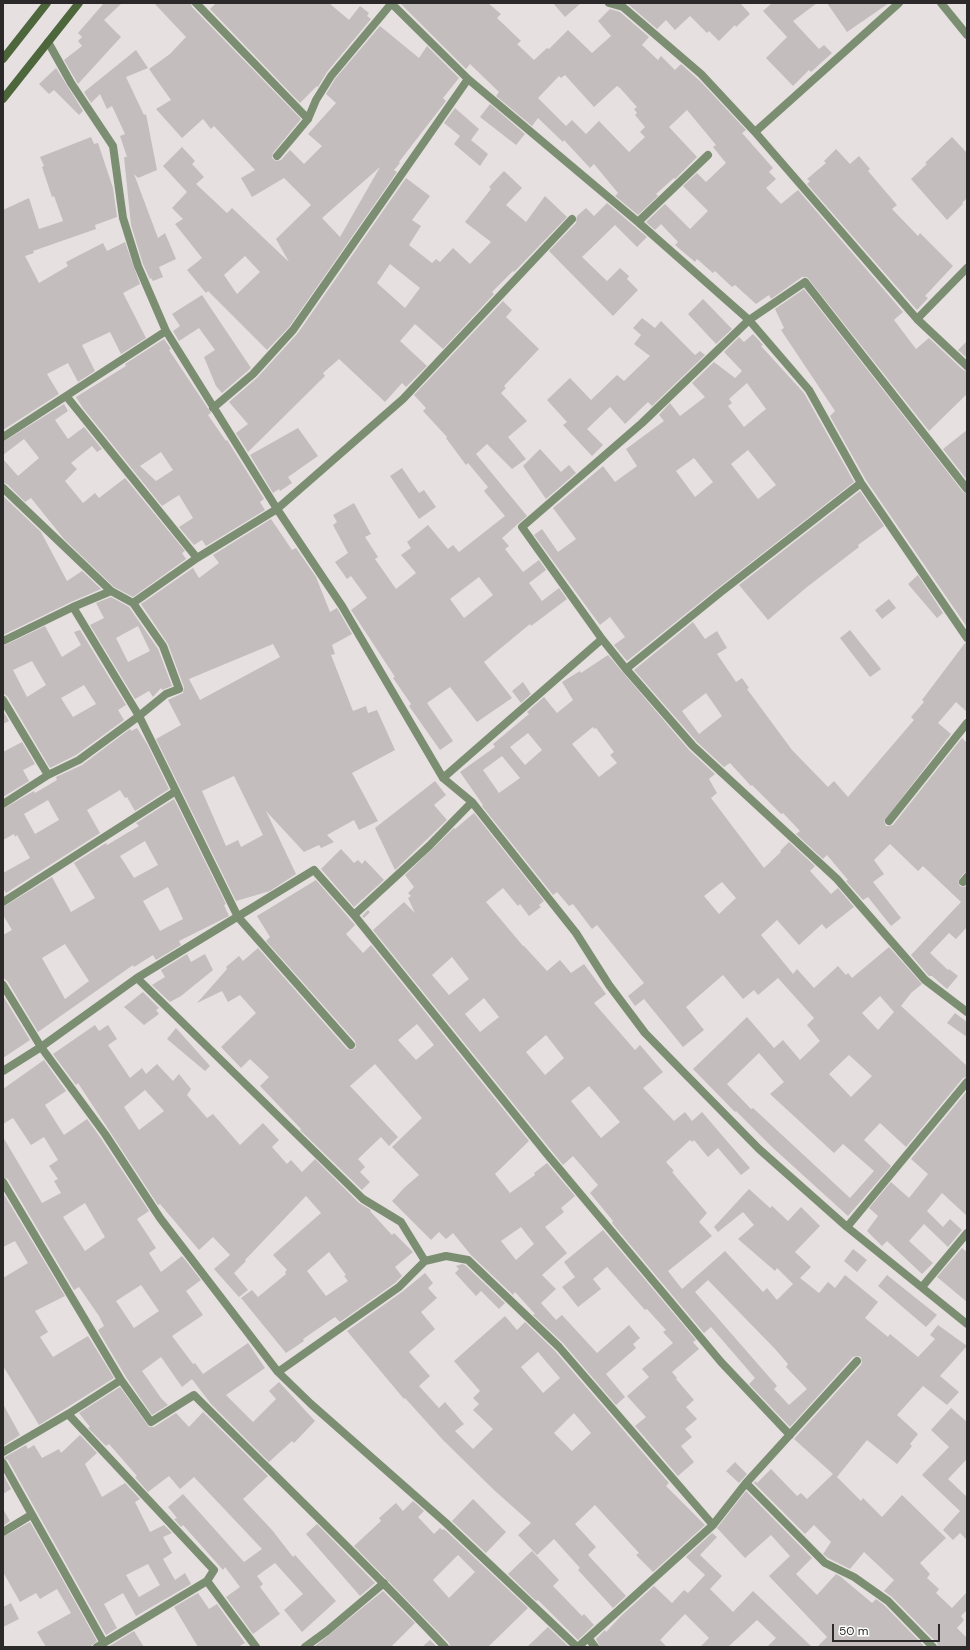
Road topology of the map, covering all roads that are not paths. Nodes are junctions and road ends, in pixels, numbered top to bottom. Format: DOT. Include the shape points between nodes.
graph roads {
  1 [pos="47,3"];
  2 [pos="79,3"];
  3 [pos="196,3"];
  4 [pos="609,3"];
  5 [pos="899,3"];
  6 [pos="941,3"];
  7 [pos="391,4"];
  8 [pos="967,35"];
  9 [pos="48,42"];
  10 [pos="3,59"];
  11 [pos="468,79"];
  12 [pos="3,99"];
  13 [pos="308,119"];
  14 [pos="755,132"];
  15 [pos="708,155"];
  16 [pos="277,156"];
  17 [pos="572,219"];
  18 [pos="638,222"];
  19 [pos="967,268"];
  20 [pos="917,319"];
  21 [pos="749,320"];
  22 [pos="166,331"];
  23 [pos="967,366"];
  24 [pos="67,397"];
  25 [pos="213,408"];
  26 [pos="3,437"];
  27 [pos="861,483"];
  28 [pos="3,488"];
  29 [pos="967,489"];
  30 [pos="277,509"];
  31 [pos="197,558"];
  32 [pos="111,591"];
  33 [pos="133,603"];
  34 [pos="73,607"];
  35 [pos="967,638"];
  36 [pos="602,639"];
  37 [pos="3,641"];
  38 [pos="626,669"];
  39 [pos="3,700"];
  40 [pos="139,716"];
  41 [pos="967,723"];
  42 [pos="48,775"];
  43 [pos="444,778"];
  44 [pos="176,791"];
  45 [pos="472,802"];
  46 [pos="3,804"];
  47 [pos="889,821"];
  48 [pos="3,902"];
  49 [pos="354,915"];
  50 [pos="238,917"];
  51 [pos="137,978"];
  52 [pos="3,985"];
  53 [pos="967,1012"];
  54 [pos="351,1046"];
  55 [pos="41,1047"];
  56 [pos="3,1072"];
  57 [pos="967,1082"];
  58 [pos="3,1182"];
  59 [pos="847,1226"];
  60 [pos="967,1233"];
  61 [pos="425,1261"];
  62 [pos="922,1287"];
  63 [pos="967,1324"];
  64 [pos="857,1361"];
  65 [pos="278,1372"];
  66 [pos="121,1380"];
  67 [pos="68,1414"];
  68 [pos="790,1435"];
  69 [pos="3,1452"];
  70 [pos="3,1463"];
  71 [pos="746,1483"];
  72 [pos="31,1515"];
  73 [pos="713,1525"];
  74 [pos="3,1532"];
  75 [pos="207,1582"];
  76 [pos="384,1583"];
  77 [pos="589,1639"];
  78 [pos="100,1645"];
  79 [pos="256,1647"];
  80 [pos="305,1647"];
  81 [pos="445,1647"];
  82 [pos="578,1647"];
  83 [pos="595,1647"];
  84 [pos="933,1647"];
  1 -- 10 [label="main road"];
  2 -- 9 [label="main road"];
  3 -- 13 [label="street"];
  4 -- 14 [label="street" via="623,7 701,74"];
  5 -- 14 [label="street"];
  6 -- 8 [label="street"];
  7 -- 11 [label="street"];
  7 -- 13 [label="street" via="331,76"];
  9 -- 12 [label="main road"];
  9 -- 22 [label="street" via="71,83 113,146 123,218 138,266"];
  11 -- 18 [label="street"];
  11 -- 25 [label="street" via="293,330 253,374"];
  13 -- 16 [label="street"];
  14 -- 20 [label="street"];
  15 -- 18 [label="street"];
  17 -- 30 [label="street" via="403,399"];
  18 -- 21 [label="street"];
  19 -- 20 [label="street"];
  20 -- 23 [label="street"];
  21 -- 27 [label="street" via="810,390"];
  21 -- 29 [label="street" via="805,282"];
  21 -- 36 [label="street" via="642,423 522,527"];
  22 -- 24 [label="street"];
  22 -- 25 [label="street"];
  24 -- 26 [label="street"];
  24 -- 31 [label="street"];
  25 -- 30 [label="street"];
  27 -- 35 [label="street"];
  27 -- 38 [label="street"];
  28 -- 32 [label="street"];
  30 -- 31 [label="street"];
  30 -- 43 [label="street" via="342,606"];
  31 -- 33 [label="street"];
  32 -- 33 [label="street"];
  32 -- 34 [label="street"];
  33 -- 40 [label="street" via="163,646 179,689 166,694"];
  34 -- 37 [label="street"];
  34 -- 40 [label="street"];
  36 -- 38 [label="street"];
  36 -- 43 [label="street"];
  38 -- 53 [label="street" via="693,746 837,878 925,980"];
  39 -- 42 [label="street"];
  40 -- 42 [label="street" via="79,760"];
  40 -- 44 [label="street"];
  41 -- 47 [label="street"];
  42 -- 46 [label="street"];
  43 -- 45 [label="street"];
  44 -- 48 [label="street"];
  44 -- 50 [label="street"];
  45 -- 49 [label="street" via="429,846"];
  45 -- 59 [label="street" via="576,933 644,1034 759,1149"];
  49 -- 50 [label="street" via="314,870"];
  49 -- 68 [label="street" via="546,1153 711,1350"];
  50 -- 51 [label="street"];
  50 -- 54 [label="street"];
  51 -- 55 [label="street"];
  51 -- 61 [label="street" via="363,1199 401,1222"];
  52 -- 55 [label="street"];
  55 -- 56 [label="street"];
  55 -- 65 [label="street" via="105,1134 160,1218"];
  57 -- 59 [label="street"];
  58 -- 66 [label="street"];
  59 -- 62 [label="street"];
  60 -- 62 [label="street"];
  61 -- 65 [label="street" via="399,1287"];
  61 -- 73 [label="street" via="446,1256 468,1260 559,1347"];
  62 -- 63 [label="street"];
  64 -- 68 [label="street"];
  65 -- 82 [label="street" via="446,1523"];
  66 -- 67 [label="street"];
  66 -- 76 [label="street" via="151,1422 194,1395"];
  67 -- 69 [label="street"];
  67 -- 75 [label="street" via="214,1570"];
  68 -- 71 [label="street"];
  70 -- 72 [label="street"];
  71 -- 73 [label="street"];
  71 -- 84 [label="street" via="825,1563 854,1577 888,1601"];
  72 -- 74 [label="street"];
  72 -- 78 [label="street"];
  73 -- 77 [label="street"];
  75 -- 78 [label="street"];
  75 -- 79 [label="street"];
  76 -- 80 [label="street"];
  76 -- 81 [label="street"];
  77 -- 82 [label="street"];
  77 -- 83 [label="street"];
}
